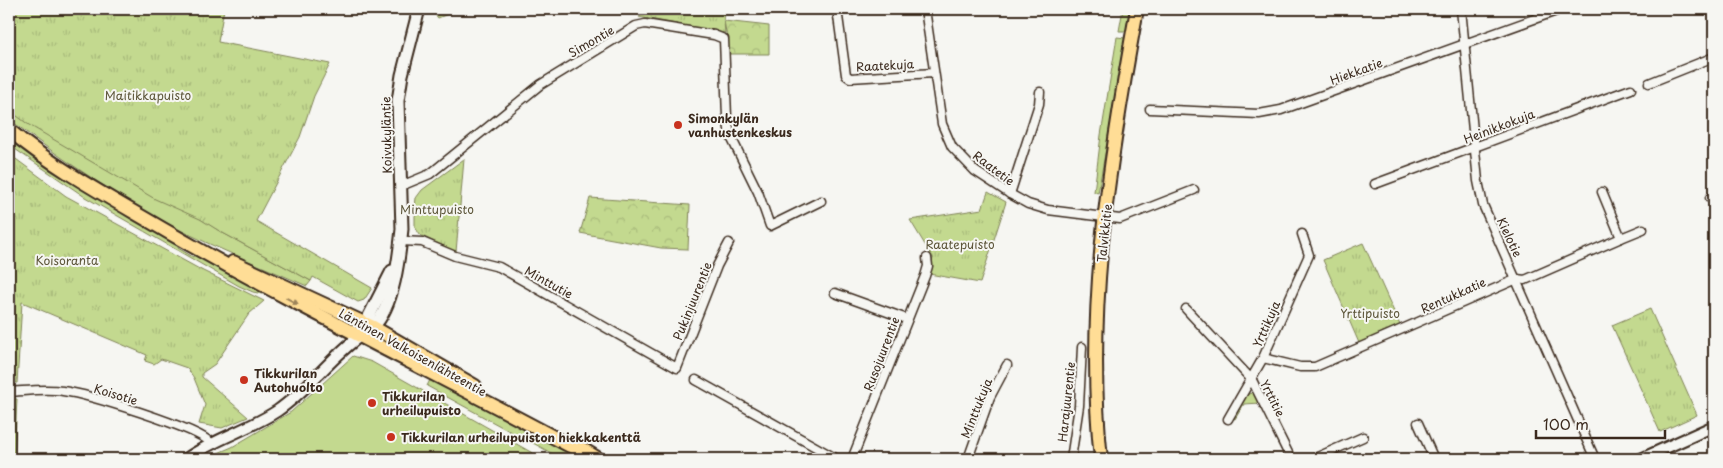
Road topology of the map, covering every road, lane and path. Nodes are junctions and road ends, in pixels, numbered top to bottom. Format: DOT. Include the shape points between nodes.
graph roads {
  1 [pos="419,9"];
  2 [pos="837,9"];
  3 [pos="925,9"];
  4 [pos="1137,9"];
  5 [pos="1461,9"];
  6 [pos="1562,9"];
  7 [pos="1464,43"];
  8 [pos="1714,57"];
  9 [pos="934,73"];
  10 [pos="1649,82"];
  11 [pos="1631,89"];
  12 [pos="1040,92"];
  13 [pos="1150,109"];
  14 [pos="9,130"];
  15 [pos="1474,148"];
  16 [pos="1374,184"];
  17 [pos="401,186"];
  18 [pos="1194,190"];
  19 [pos="1602,192"];
  20 [pos="1010,194"];
  21 [pos="821,201"];
  22 [pos="1105,218"];
  23 [pos="1643,229"];
  24 [pos="1302,234"];
  25 [pos="1621,238"];
  26 [pos="180,239"];
  27 [pos="401,241"];
  28 [pos="729,243"];
  29 [pos="928,258"];
  30 [pos="1517,279"];
  31 [pos="835,292"];
  32 [pos="1186,309"];
  33 [pos="907,319"];
  34 [pos="368,325"];
  35 [pos="360,336"];
  36 [pos="1082,347"];
  37 [pos="1263,358"];
  38 [pos="1007,365"];
  39 [pos="677,368"];
  40 [pos="696,380"];
  41 [pos="1252,380"];
  42 [pos="9,392"];
  43 [pos="1228,419"];
  44 [pos="1418,423"];
  45 [pos="1714,426"];
  46 [pos="1364,437"];
  47 [pos="211,444"];
  48 [pos="586,452"];
  49 [pos="827,457"];
  50 [pos="186,459"];
  51 [pos="599,459"];
  52 [pos="837,459"];
  53 [pos="852,459"];
  54 [pos="968,459"];
  55 [pos="1070,459"];
  56 [pos="1101,459"];
  57 [pos="1291,459"];
  58 [pos="1313,459"];
  59 [pos="1434,459"];
  60 [pos="1595,459"];
  61 [pos="1641,459"];
  1 -- 17 [label="main road, Koivukyläntie" via="399,88"];
  2 -- 9 [label="street, Raatekuja" via="844,69 850,78"];
  3 -- 9 [label="street, Raatetie"];
  4 -- 22 [label="main road, Talvikkitie"];
  5 -- 7 [label="street, Kielotie"];
  6 -- 7 [label="street, Hiekkatie"];
  7 -- 13 [label="street, Hiekkatie" via="1270,113"];
  7 -- 15 [label="street, Kielotie"];
  8 -- 10 [label="street"];
  9 -- 20 [label="street, Raatetie" via="942,124 952,147 975,171"];
  11 -- 15 [label="street, Heinikkokuja"];
  12 -- 20 [label="street"];
  14 -- 26 [label="main road, Läntinen Valkoisenlähteentie" via="59,166"];
  15 -- 16 [label="street, Heinikkokuja"];
  15 -- 30 [label="street, Kielotie" via="1483,204"];
  17 -- 21 [label="street, Simontie" via="430,174 540,85 636,26 645,24 724,39 730,135 758,192 770,226"];
  17 -- 27 [label="main road, Koivukyläntie"];
  18 -- 22 [label="street, Raatetie" via="1120,219"];
  19 -- 25 [label="street"];
  20 -- 22 [label="street, Raatetie" via="1048,210"];
  22 -- 56 [label="main road, Talvikkitie" via="1097,330"];
  23 -- 25 [label="street, Rentukkatie"];
  24 -- 37 [label="street, Yrttikuja" via="1309,255"];
  25 -- 30 [label="street, Rentukkatie" via="1525,280"];
  26 -- 34 [label="main road, Läntinen Valkoisenlähteentie"];
  26 -- 35 [label="main road, Läntinen Valkoisenlähteentie, one-way"];
  27 -- 34 [label="main road, Koivukyläntie" via="392,289 383,312"];
  27 -- 39 [label="street, Minttutie" via="422,242 455,256 498,267"];
  28 -- 39 [label="street, Pukinjuurentie"];
  29 -- 33 [label="street, Rusojuurentie" via="925,276"];
  30 -- 37 [label="street, Rentukkatie" via="1315,367 1300,367"];
  30 -- 60 [label="street, Kielotie"];
  31 -- 33 [label="street"];
  32 -- 41 [label="street, Yrttitie"];
  33 -- 53 [label="street, Rusojuurentie"];
  34 -- 35 [label="main road, Koivukyläntie"];
  34 -- 48 [label="main road, Läntinen Valkoisenlähteentie"];
  35 -- 47 [label="street" via="279,409 245,430"];
  35 -- 48 [label="main road, Läntinen Valkoisenlähteentie"];
  36 -- 55 [label="street, Harajuurentie" via="1079,406"];
  37 -- 41 [label="street, Yrttikuja"];
  38 -- 54 [label="street, Minttukuja" via="990,397"];
  40 -- 49 [label="street"];
  41 -- 43 [label="street, Yrttikuja"];
  41 -- 57 [label="street, Yrttitie"];
  42 -- 47 [label="street, Koisotie" via="50,390 76,394 170,422 201,434"];
  44 -- 59 [label="street"];
  45 -- 61 [label="street"];
  46 -- 58 [label="street"];
  47 -- 50 [label="street"];
  48 -- 51 [label="main road, Läntinen Valkoisenlähteentie"];
  49 -- 52 [label="street"];
}
